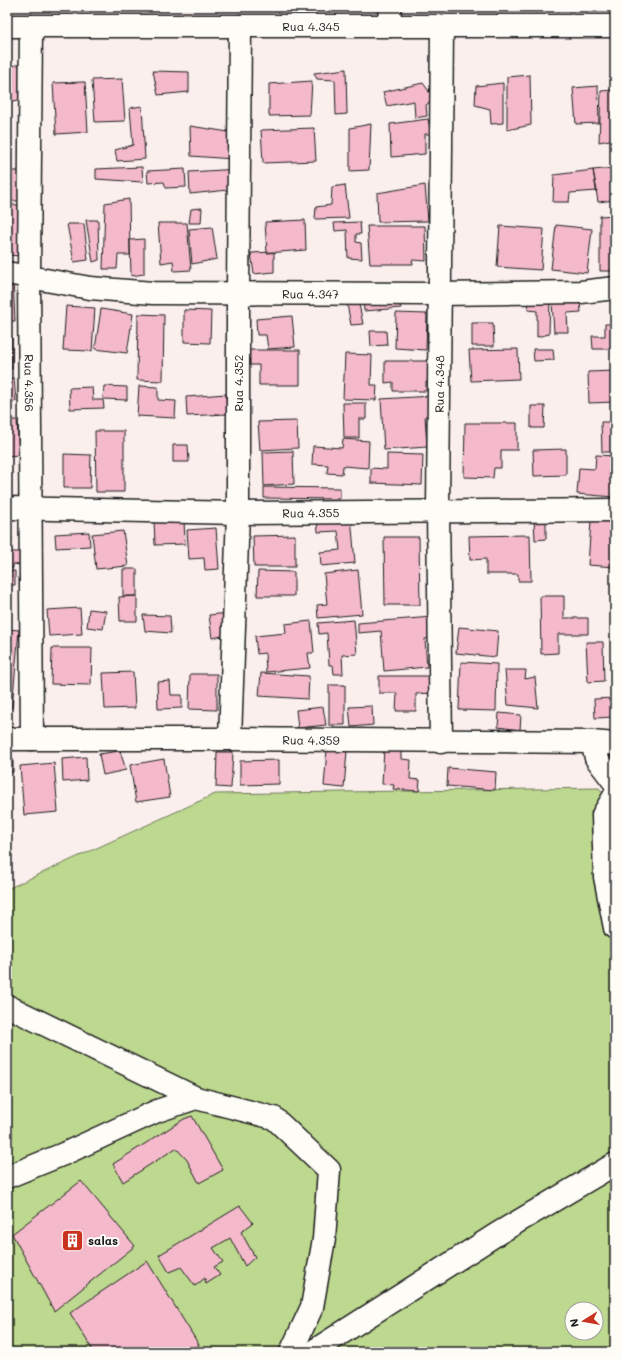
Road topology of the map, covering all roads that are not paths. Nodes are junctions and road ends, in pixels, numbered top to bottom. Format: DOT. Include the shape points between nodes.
graph roads {
  1 [pos="158,16"];
  2 [pos="390,17"];
  3 [pos="7,26"];
  4 [pos="31,26"];
  5 [pos="240,26"];
  6 [pos="442,26"];
  7 [pos="615,26"];
  8 [pos="7,273"];
  9 [pos="29,276"];
  10 [pos="615,288"];
  11 [pos="238,294"];
  12 [pos="439,294"];
  13 [pos="7,508"];
  14 [pos="30,509"];
  15 [pos="615,510"];
  16 [pos="438,511"];
  17 [pos="238,513"];
  18 [pos="7,739"];
  19 [pos="32,739"];
  20 [pos="230,740"];
  21 [pos="441,742"];
  22 [pos="592,742"];
  23 [pos="615,744"];
  24 [pos="615,783"];
  25 [pos="615,795"];
  26 [pos="615,928"];
  27 [pos="7,1006"];
  28 [pos="196,1098"];
  29 [pos="615,1164"];
  30 [pos="7,1176"];
  31 [pos="291,1352"];
  32 [pos="312,1352"];
  1 -- 4 [label="street, Rua 4.345"];
  1 -- 5 [label="street, Rua 4.345"];
  2 -- 5 [label="street, Rua 4.345"];
  2 -- 6 [label="street, Rua 4.345"];
  3 -- 4 [label="street, Rua 4.345"];
  4 -- 9 [label="street, Rua 4.356"];
  5 -- 11 [label="street, Rua 4.352"];
  6 -- 7 [label="street, Rua 4.345"];
  6 -- 12 [label="street, Rua 4.348"];
  8 -- 9 [label="street, Rua 4.347"];
  9 -- 11 [label="street, Rua 4.347" via="90,288 137,292"];
  9 -- 14 [label="street, Rua 4.356"];
  10 -- 12 [label="street, Rua 4.347" via="581,292"];
  11 -- 12 [label="street, Rua 4.347"];
  11 -- 17 [label="street, Rua 4.352"];
  12 -- 16 [label="street, Rua 4.348"];
  13 -- 14 [label="street, Rua 4.355"];
  14 -- 17 [label="street, Rua 4.355"];
  14 -- 19 [label="street, Rua 4.356"];
  15 -- 16 [label="street, Rua 4.355"];
  16 -- 17 [label="street, Rua 4.355"];
  16 -- 21 [label="street, Rua 4.348"];
  17 -- 20 [label="street, Rua 4.352"];
  18 -- 19 [label="street, Rua 4.359"];
  19 -- 20 [label="street, Rua 4.359"];
  20 -- 21 [label="street, Rua 4.359"];
  21 -- 22 [label="street, Rua 4.359"];
  22 -- 23 [label="street, Rua 4.359"];
  22 -- 24 [label="street" via="596,758"];
  25 -- 26 [label="street" via="603,815 605,877"];
  27 -- 28 [label="street"];
  28 -- 30 [label="street" via="157,1111 66,1153"];
  28 -- 31 [label="street" via="274,1118 330,1170 324,1239 312,1307"];
  29 -- 32 [label="street" via="497,1234"];
}
